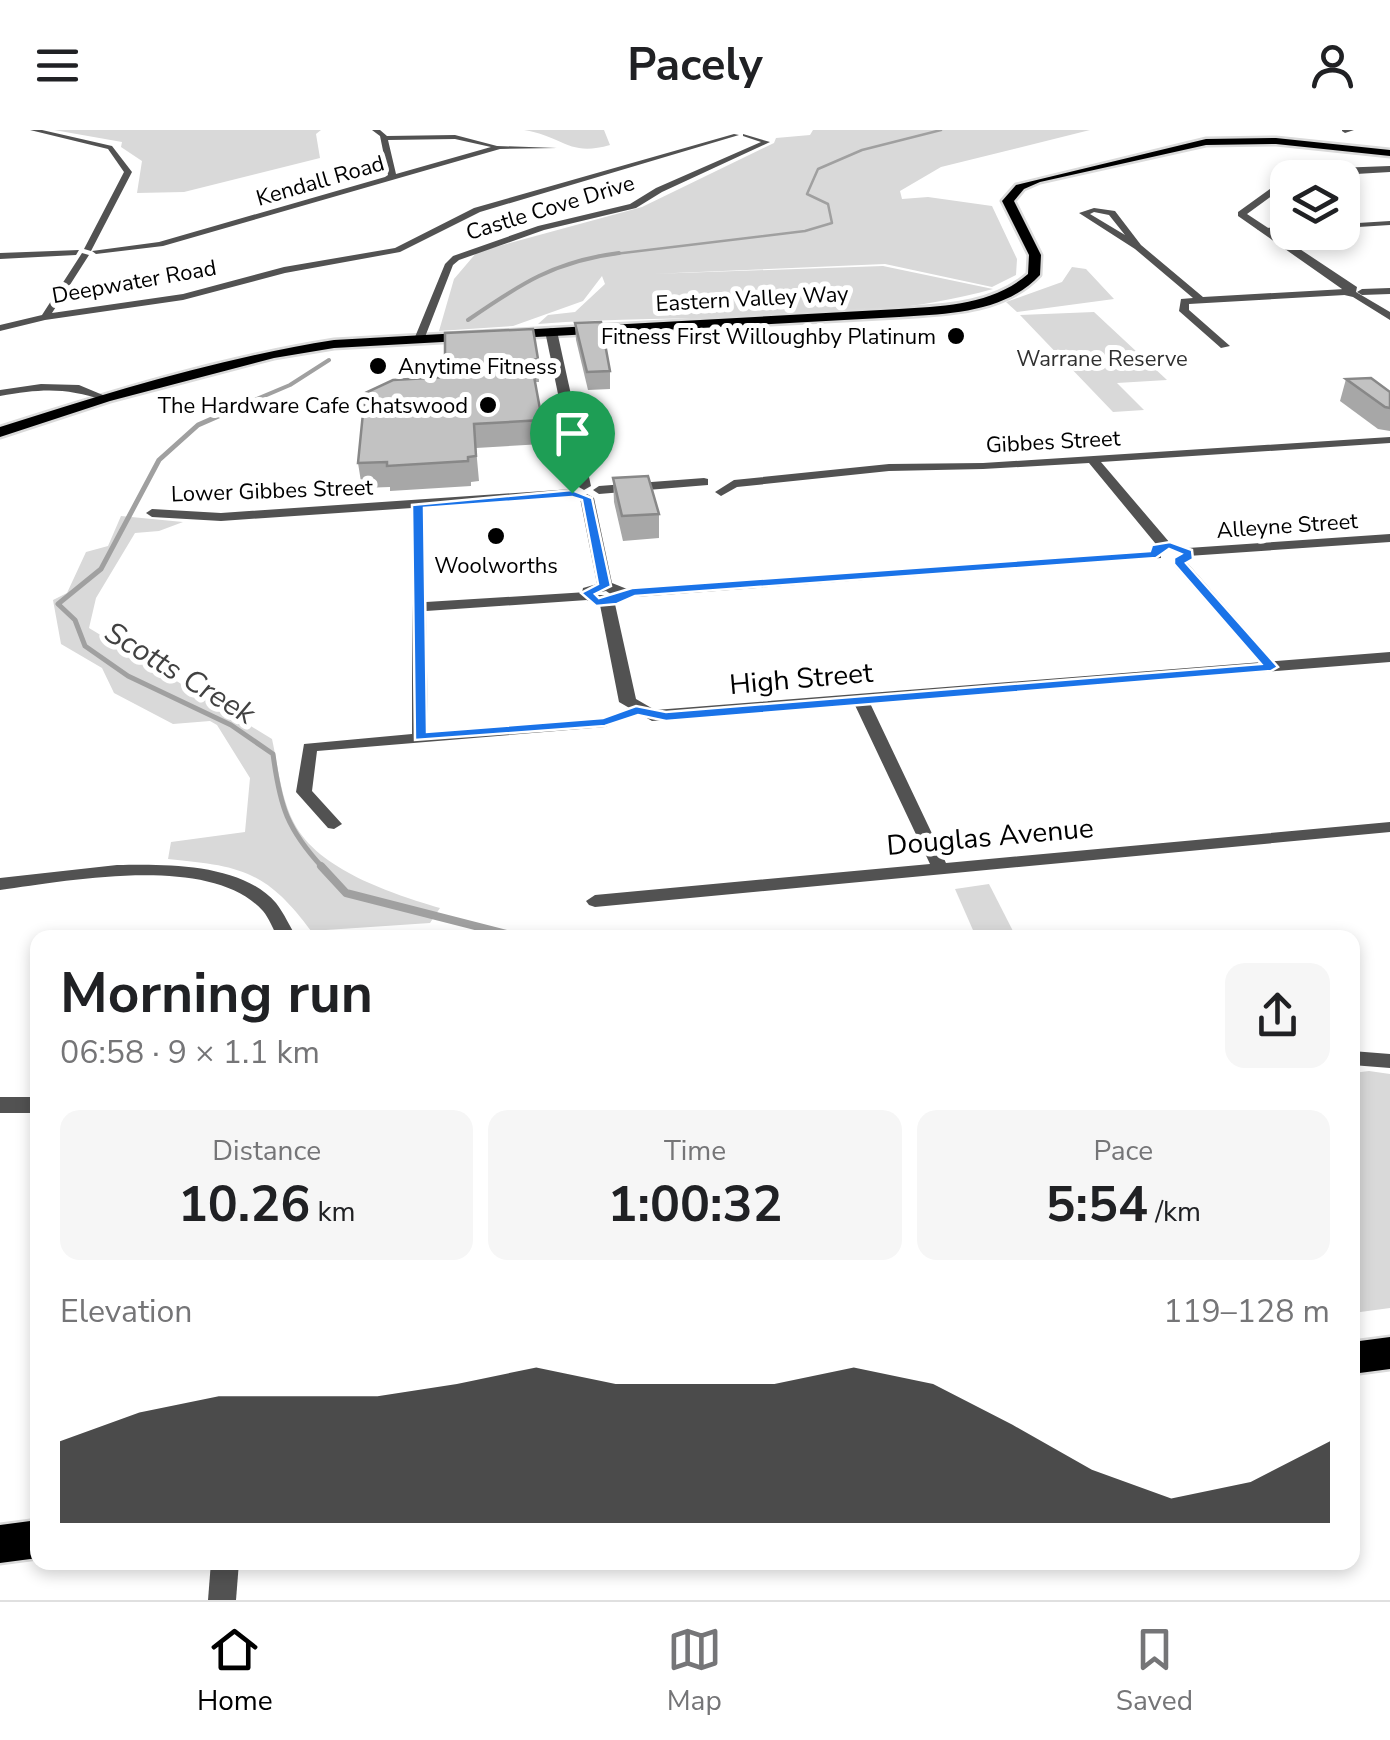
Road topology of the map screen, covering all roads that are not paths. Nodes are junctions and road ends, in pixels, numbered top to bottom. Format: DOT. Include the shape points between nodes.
graph roads {
  1 [pos="33,130"];
  2 [pos="375,130"];
  3 [pos="742,133"];
  4 [pos="384,138"];
  5 [pos="500,147"];
  6 [pos="553,148"];
  7 [pos="1390,152"];
  8 [pos="1390,169"];
  9 [pos="1360,170"];
  10 [pos="388,178"];
  11 [pos="1270,192"];
  12 [pos="1390,224"];
  13 [pos="1360,225"];
  14 [pos="1261,229"];
  15 [pos="1270,229"];
  16 [pos="1138,247"];
  17 [pos="86,252"];
  18 [pos="0,256"];
  19 [pos="1390,291"];
  20 [pos="1353,292"];
  21 [pos="1200,299"];
  22 [pos="45,317"];
  23 [pos="1390,317"];
  24 [pos="0,328"];
  25 [pos="550,331"];
  26 [pos="420,337"];
  27 [pos="1224,346"];
  28 [pos="0,393"];
  29 [pos="105,398"];
  30 [pos="0,432"];
  31 [pos="1390,440"];
  32 [pos="1092,459"];
  33 [pos="704,482"];
  34 [pos="585,492"];
  35 [pos="721,492"];
  36 [pos="418,505"];
  37 [pos="152,513"];
  38 [pos="1390,538"];
  39 [pos="1160,550"];
  40 [pos="1183,557"];
  41 [pos="611,594"];
  42 [pos="587,596"];
  43 [pos="419,608"];
  44 [pos="1389,658"];
  45 [pos="1271,667"];
  46 [pos="861,701"];
  47 [pos="636,710"];
  48 [pos="420,737"];
  49 [pos="334,824"];
  50 [pos="1390,827"];
  51 [pos="940,868"];
  52 [pos="0,884"];
  53 [pos="595,901"];
  54 [pos="284,930"];
  55 [pos="1360,1059"];
  56 [pos="1390,1061"];
  57 [pos="0,1105"];
  58 [pos="30,1105"];
  59 [pos="1390,1353"];
  60 [pos="1360,1357"];
  61 [pos="30,1540"];
  62 [pos="0,1544"];
  63 [pos="224,1570"];
  64 [pos="222,1600"];
  1 -- 17 [label="street" via="110,147 128,172"];
  2 -- 4 [label="street"];
  3 -- 22 [label="street, Deepwater Road" via="478,210 408,247 183,298"];
  3 -- 26 [label="street, Castle Cove Drive" via="767,142 633,206 456,258"];
  4 -- 5 [label="street" via="455,136"];
  4 -- 10 [label="street"];
  5 -- 6 [label="street, Kendall Road"];
  5 -- 10 [label="street, Kendall Road"];
  7 -- 25 [label="main road, Eastern Valley Way" via="1214,141 1028,183 1008,206 1035,255 1034,275 1011,292 976,303"];
  8 -- 9 [label="street"];
  10 -- 17 [label="street, Kendall Road" via="160,244"];
  11 -- 14 [label="street" via="1242,211"];
  12 -- 13 [label="street"];
  14 -- 15 [label="street"];
  14 -- 20 [label="street"];
  16 -- 16 [label="street" via="1086,217 1084,212 1112,213"];
  16 -- 21 [label="street"];
  17 -- 18 [label="street, Kendall Road"];
  17 -- 22 [label="street"];
  19 -- 20 [label="street"];
  20 -- 21 [label="street"];
  20 -- 23 [label="street"];
  21 -- 27 [label="street" via="1184,301 1184,310"];
  22 -- 24 [label="street, Deepwater Road"];
  25 -- 26 [label="main road, Eastern Valley Way"];
  25 -- 34 [label="street"];
  26 -- 29 [label="main road, Eastern Valley Way" via="303,348"];
  28 -- 29 [label="street" via="65,386"];
  29 -- 30 [label="main road, Eastern Valley Way"];
  31 -- 32 [label="street, Gibbes Street"];
  32 -- 35 [label="street, Gibbes Street" via="837,471 734,484"];
  32 -- 39 [label="street"];
  33 -- 34 [label="street, Lower Gibbes Street"];
  34 -- 36 [label="street, Lower Gibbes Street"];
  34 -- 41 [label="street"];
  36 -- 37 [label="street, Lower Gibbes Street" via="221,517"];
  36 -- 43 [label="street"];
  38 -- 40 [label="street, Alleyne Street"];
  39 -- 40 [label="street, Alleyne Street"];
  39 -- 41 [label="street"];
  40 -- 45 [label="street"];
  41 -- 42 [label="street" via="591,589"];
  41 -- 47 [label="street" via="626,696"];
  42 -- 43 [label="street"];
  43 -- 48 [label="street"];
  44 -- 45 [label="street, High Street"];
  45 -- 46 [label="street, High Street"];
  46 -- 47 [label="street, High Street" via="666,716"];
  46 -- 51 [label="street"];
  47 -- 48 [label="street, High Street" via="605,722"];
  48 -- 49 [label="street, High Street" via="310,746 304,792"];
  50 -- 51 [label="street, Douglas Avenue"];
  51 -- 53 [label="street, Douglas Avenue"];
  52 -- 54 [label="street" via="146,871 215,877 260,896"];
  55 -- 56 [label="street"];
  57 -- 58 [label="street"];
  59 -- 60 [label="main road"];
  61 -- 62 [label="main road"];
  63 -- 64 [label="street"];
}
